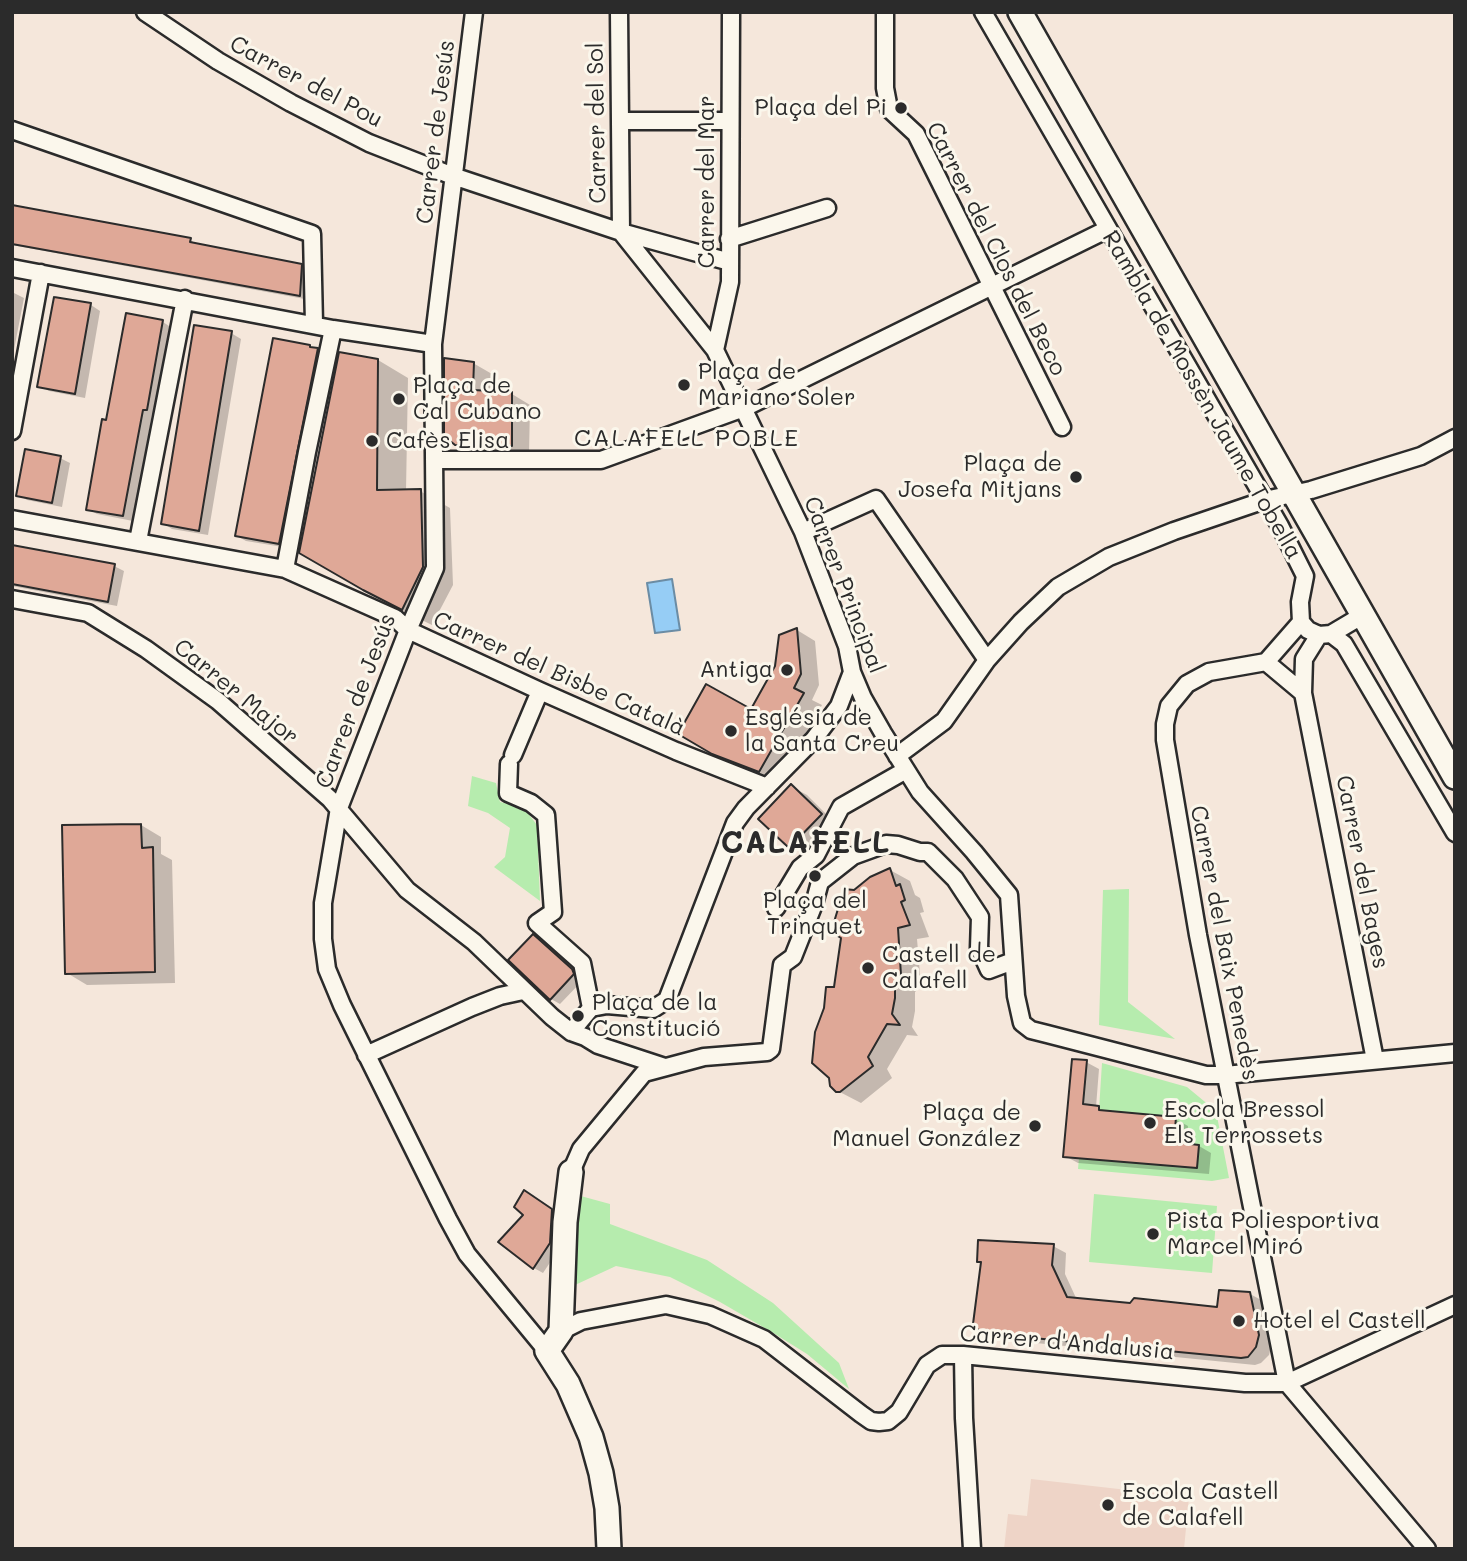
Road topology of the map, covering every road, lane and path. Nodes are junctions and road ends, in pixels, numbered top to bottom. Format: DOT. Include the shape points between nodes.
graph roads {
  1 [pos="145,12"];
  2 [pos="474,12"];
  3 [pos="619,12"];
  4 [pos="731,12"];
  5 [pos="885,12"];
  6 [pos="983,12"];
  7 [pos="1020,12"];
  8 [pos="621,121"];
  9 [pos="729,121"];
  10 [pos="12,130"];
  11 [pos="453,176"];
  12 [pos="827,208"];
  13 [pos="1108,229"];
  14 [pos="621,232"];
  15 [pos="729,239"];
  16 [pos="730,262"];
  17 [pos="12,268"];
  18 [pos="41,273"];
  19 [pos="991,287"];
  20 [pos="185,299"];
  21 [pos="314,324"];
  22 [pos="333,329"];
  23 [pos="433,344"];
  24 [pos="715,350"];
  25 [pos="744,408"];
  26 [pos="1062,427"];
  27 [pos="12,431"];
  28 [pos="1455,438"];
  29 [pos="434,460"];
  30 [pos="1295,493"];
  31 [pos="1265,500"];
  32 [pos="12,519"];
  33 [pos="803,532"];
  34 [pos="138,541"];
  35 [pos="285,569"];
  36 [pos="12,599"];
  37 [pos="1363,615"];
  38 [pos="1301,622"];
  39 [pos="408,631"];
  40 [pos="1325,634"];
  41 [pos="987,660"];
  42 [pos="1266,662"];
  43 [pos="852,672"];
  44 [pos="540,691"];
  45 [pos="1303,693"];
  46 [pos="902,763"];
  47 [pos="1455,777"];
  48 [pos="767,787"];
  49 [pos="339,808"];
  50 [pos="1455,833"];
  51 [pos="800,868"];
  52 [pos="820,882"];
  53 [pos="776,908"];
  54 [pos="1013,961"];
  55 [pos="523,991"];
  56 [pos="591,1008"];
  57 [pos="571,1032"];
  58 [pos="1455,1054"];
  59 [pos="366,1055"];
  60 [pos="1375,1060"];
  61 [pos="665,1067"];
  62 [pos="1225,1075"];
  63 [pos="571,1172"];
  64 [pos="1455,1305"];
  65 [pos="561,1331"];
  66 [pos="547,1351"];
  67 [pos="963,1355"];
  68 [pos="1287,1383"];
  69 [pos="609,1549"];
  70 [pos="972,1549"];
  71 [pos="1427,1549"];
  1 -- 11 [label="street, Carrer del Pou" via="218,61 331,124"];
  2 -- 11 [label="street, Carrer de Jesús"];
  3 -- 8 [label="street, Carrer del Sol"];
  4 -- 9 [label="street, Carrer del Mar"];
  5 -- 19 [label="street, Carrer del Clos del Beco" via="888,109 916,134"];
  6 -- 13 [label="street, Rambla de Mossèn Jaume Tobella"];
  7 -- 30 [label="street, Rambla de Mossèn Jaume Tobella"];
  8 -- 9 [label="street"];
  8 -- 14 [label="street, Carrer del Sol"];
  9 -- 15 [label="street, Carrer del Mar"];
  10 -- 21 [label="street" via="313,234"];
  11 -- 14 [label="street, Carrer del Pou"];
  11 -- 23 [label="street, Carrer de Jesús"];
  12 -- 15 [label="street"];
  13 -- 19 [label="street"];
  13 -- 31 [label="street, Rambla de Mossèn Jaume Tobella"];
  14 -- 16 [label="street, Carrer del Pou"];
  14 -- 24 [label="street, Carrer Principal"];
  15 -- 16 [label="street, Carrer del Mar"];
  16 -- 24 [label="street, Carrer del Mar"];
  17 -- 18 [label="street"];
  18 -- 20 [label="street"];
  18 -- 27 [label="street"];
  19 -- 25 [label="street"];
  19 -- 26 [label="street, Carrer del Clos del Beco"];
  20 -- 21 [label="street"];
  20 -- 34 [label="street"];
  21 -- 22 [label="street"];
  22 -- 23 [label="street"];
  22 -- 35 [label="street"];
  23 -- 29 [label="street, Carrer de Jesús"];
  24 -- 25 [label="street, Carrer Principal"];
  25 -- 29 [label="street" via="601,460"];
  25 -- 33 [label="street, Carrer Principal"];
  28 -- 30 [label="street" via="1421,456"];
  29 -- 39 [label="street, Carrer de Jesús" via="435,568"];
  30 -- 31 [label="street"];
  30 -- 37 [label="street, Rambla de Mossèn Jaume Tobella"];
  31 -- 38 [label="street, Rambla de Mossèn Jaume Tobella" via="1305,576"];
  31 -- 41 [label="street" via="1101,562 1058,587"];
  32 -- 34 [label="street, Carrer del Bisbe Català"];
  33 -- 41 [label="street" via="876,499"];
  33 -- 43 [label="street, Carrer Principal" via="847,646"];
  34 -- 35 [label="street, Carrer del Bisbe Català"];
  35 -- 39 [label="street, Carrer del Bisbe Català" via="395,618"];
  36 -- 49 [label="street, Carrer Major" via="88,613 146,649 218,701"];
  37 -- 40 [label="street"];
  37 -- 47 [label="street, Rambla de Mossèn Jaume Tobella"];
  38 -- 40 [label="street" via="1308,630"];
  38 -- 42 [label="street"];
  39 -- 44 [label="street, Carrer del Bisbe Català"];
  39 -- 49 [label="street, Carrer de Jesús"];
  40 -- 45 [label="street, Carrer del Bages" via="1304,659"];
  40 -- 50 [label="street" via="1344,643"];
  41 -- 46 [label="street" via="944,721"];
  42 -- 45 [label="street"];
  42 -- 62 [label="street, Carrer del Baix Penedès" via="1209,672 1187,684 1169,706 1165,724 1172,786"];
  43 -- 46 [label="street, Carrer Principal"];
  43 -- 48 [label="street" via="839,706"];
  44 -- 48 [label="street, Carrer del Bisbe Català"];
  44 -- 56 [label="street" via="511,760 508,793 546,814 553,912 537,923 582,963"];
  45 -- 60 [label="street, Carrer del Bages"];
  46 -- 51 [label="street" via="841,807 816,855"];
  46 -- 54 [label="street, Carrer Principal" via="920,792 1009,895"];
  48 -- 56 [label="street" via="735,823 667,1000 653,1009"];
  49 -- 55 [label="street, Carrer Major" via="407,890 474,942"];
  49 -- 59 [label="street, Carrer de Jesús" via="323,903 323,939 327,969"];
  51 -- 52 [label="street"];
  51 -- 53 [label="street"];
  52 -- 54 [label="street" via="853,856 886,844 928,852 955,879 980,917 979,948 989,970"];
  52 -- 61 [label="street" via="793,957 782,965 773,1043 767,1052 705,1057"];
  54 -- 62 [label="street, Carrer Principal" via="1022,1023 1031,1030 1206,1075"];
  55 -- 57 [label="street, Carrer Major"];
  55 -- 59 [label="street" via="472,1007"];
  56 -- 57 [label="street"];
  57 -- 61 [label="street"];
  58 -- 60 [label="street, Carrer Principal"];
  59 -- 66 [label="street, Carrer de Jesús" via="467,1254"];
  60 -- 62 [label="street, Carrer Principal"];
  61 -- 63 [label="street" via="644,1073 581,1149"];
  62 -- 68 [label="street, Carrer del Baix Penedès"];
  63 -- 65 [label="street"];
  64 -- 68 [label="street, Carrer d'Andalusia"];
  65 -- 66 [label="street"];
  65 -- 67 [label="street, Carrer d'Andalusia" via="581,1321 666,1305 710,1315 764,1339 860,1414 879,1422 899,1412 927,1365 942,1355"];
  66 -- 69 [label="street" via="568,1384 591,1437 603,1485"];
  67 -- 68 [label="street, Carrer d'Andalusia" via="1245,1383"];
  67 -- 70 [label="street"];
  68 -- 71 [label="street, Carrer del Baix Penedès"];
}
